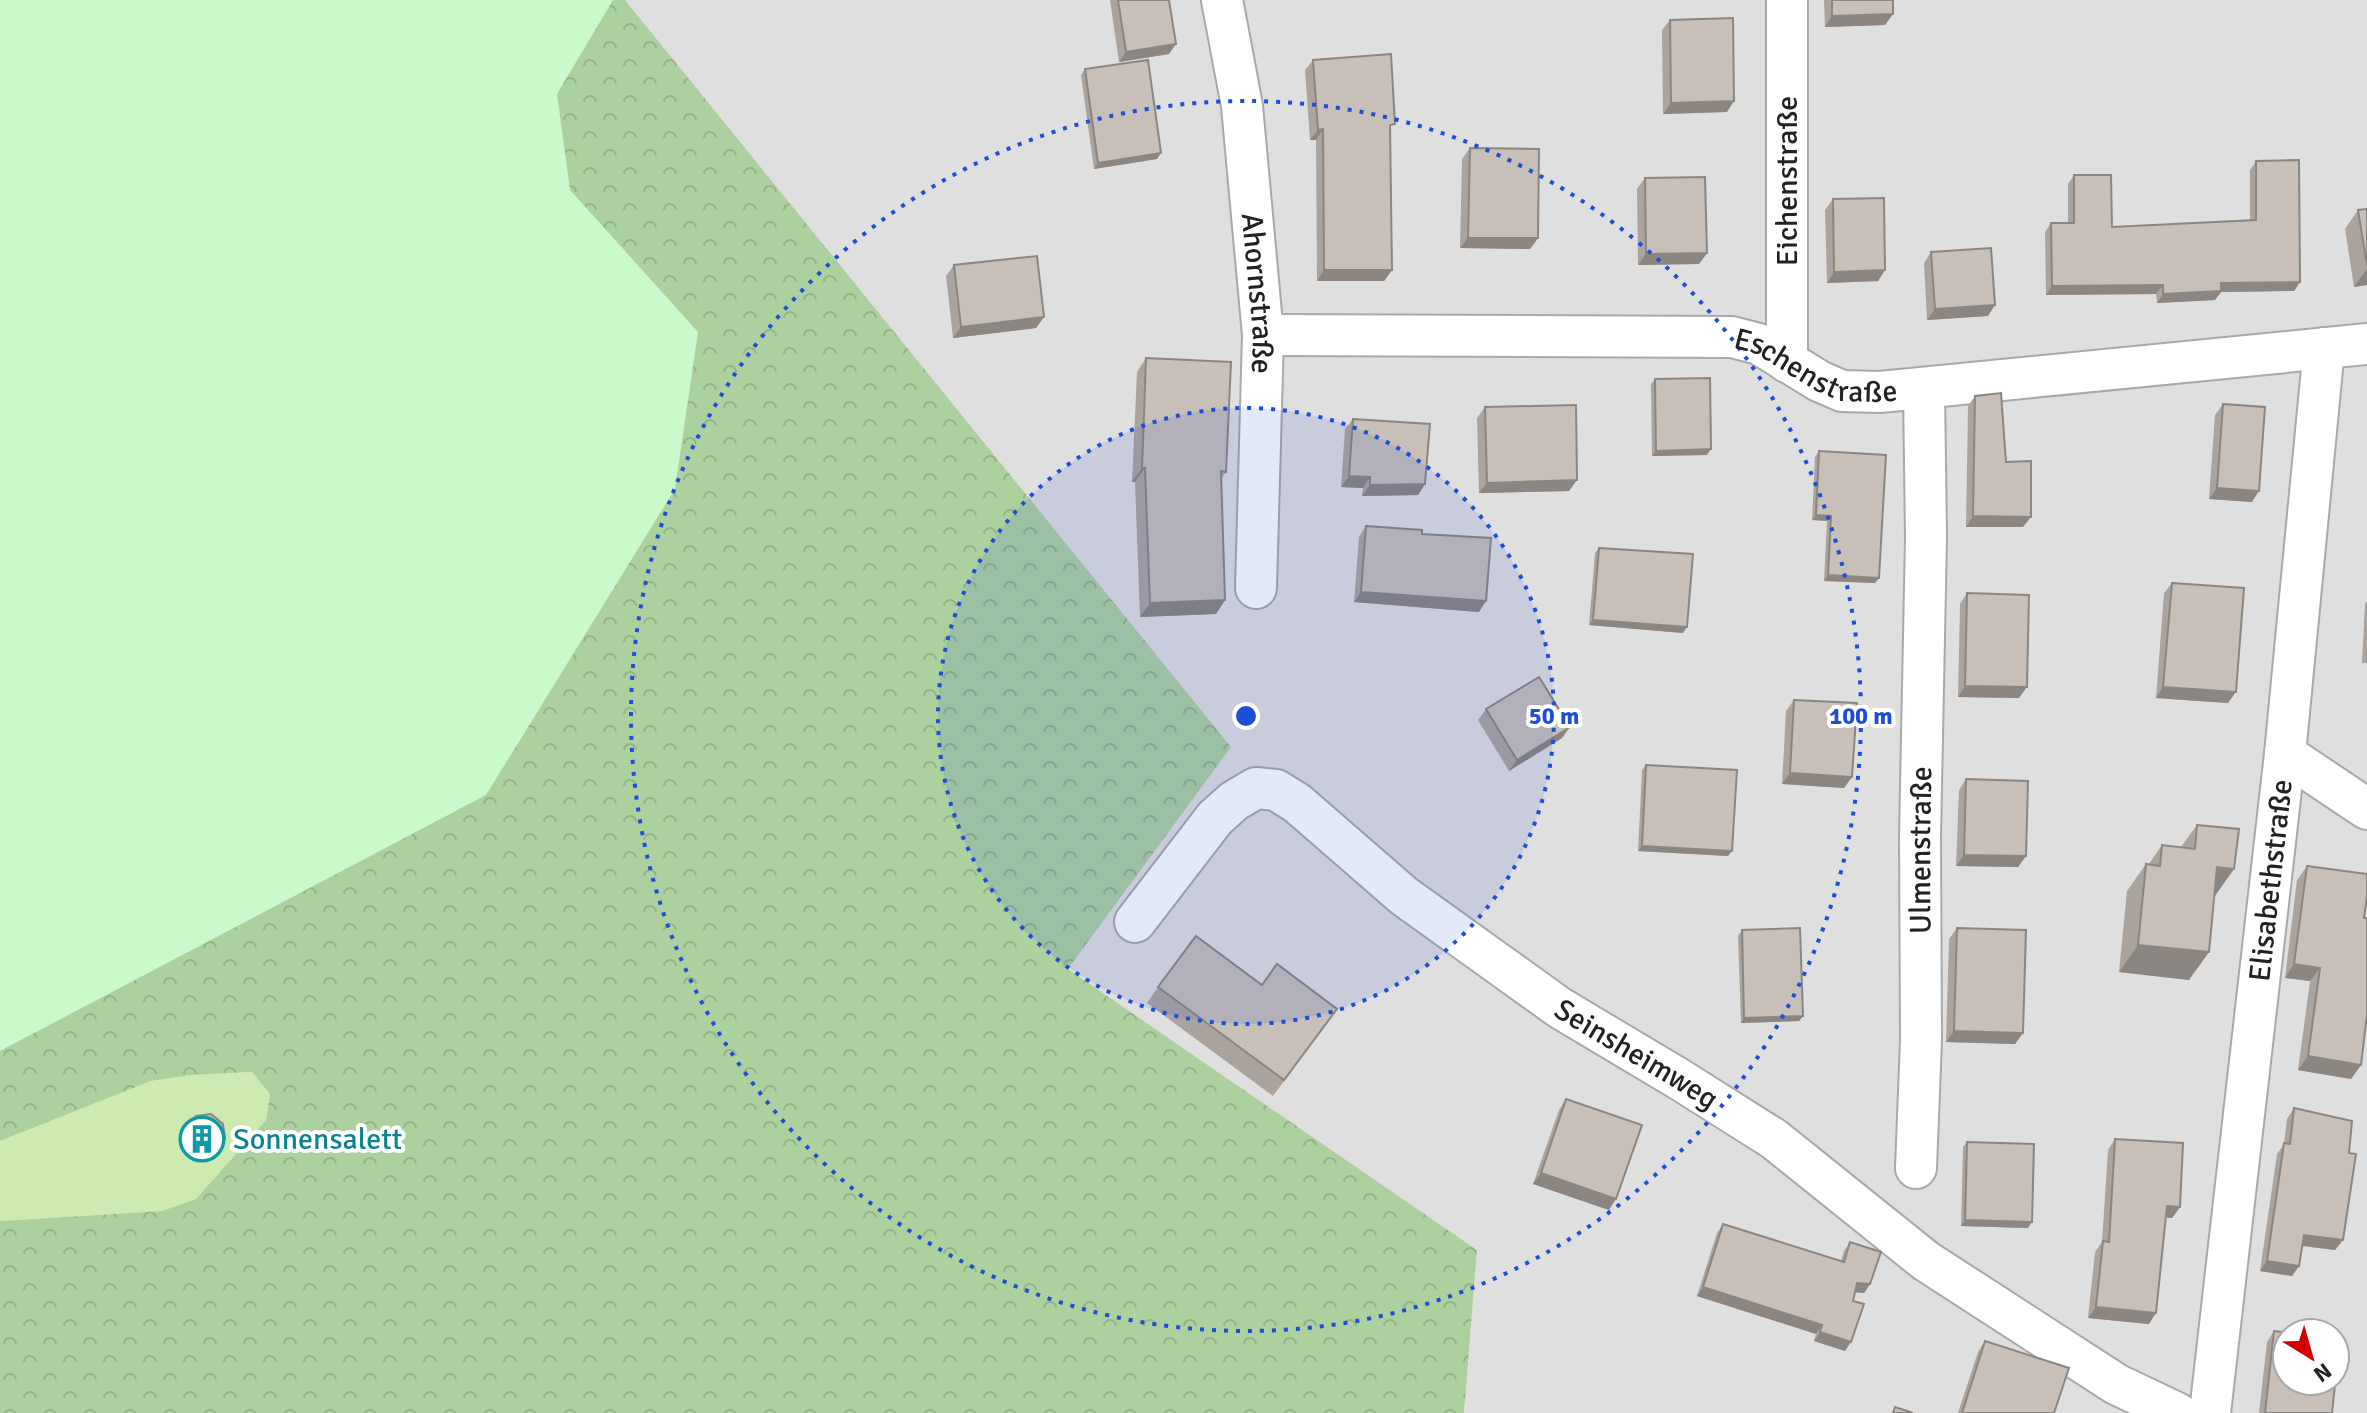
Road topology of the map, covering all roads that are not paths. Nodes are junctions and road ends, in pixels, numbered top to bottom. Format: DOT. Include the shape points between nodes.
graph roads {
  1 [pos="1222,0"];
  2 [pos="1787,0"];
  3 [pos="1263,335"];
  4 [pos="2367,344"];
  5 [pos="2324,348"];
  6 [pos="1787,362"];
  7 [pos="1924,388"];
  8 [pos="1256,588"];
  9 [pos="2285,754"];
  10 [pos="2367,809"];
  11 [pos="1135,922"];
  12 [pos="1916,1168"];
  13 [pos="2177,1413"];
  14 [pos="2210,1413"];
  1 -- 3 [label="street, Ahornstraße" via="1242,106"];
  2 -- 6 [label="street, Eichenstraße"];
  3 -- 6 [label="street, Eschenstraße" via="1732,337 1759,344"];
  3 -- 8 [label="street, Ahornstraße"];
  4 -- 5 [label="street, Eschenstraße"];
  5 -- 7 [label="street, Eschenstraße"];
  5 -- 9 [label="street, Elisabethstraße"];
  6 -- 7 [label="street, Eschenstraße" via="1842,391"];
  7 -- 12 [label="street, Ulmenstraße"];
  9 -- 10 [label="street"];
  9 -- 14 [label="street, Elisabethstraße"];
  11 -- 13 [label="street, Seinsheimweg" via="1215,818 1256,788 1276,790 1404,896 1560,1008 1774,1139 1926,1261 2116,1384"];
}
